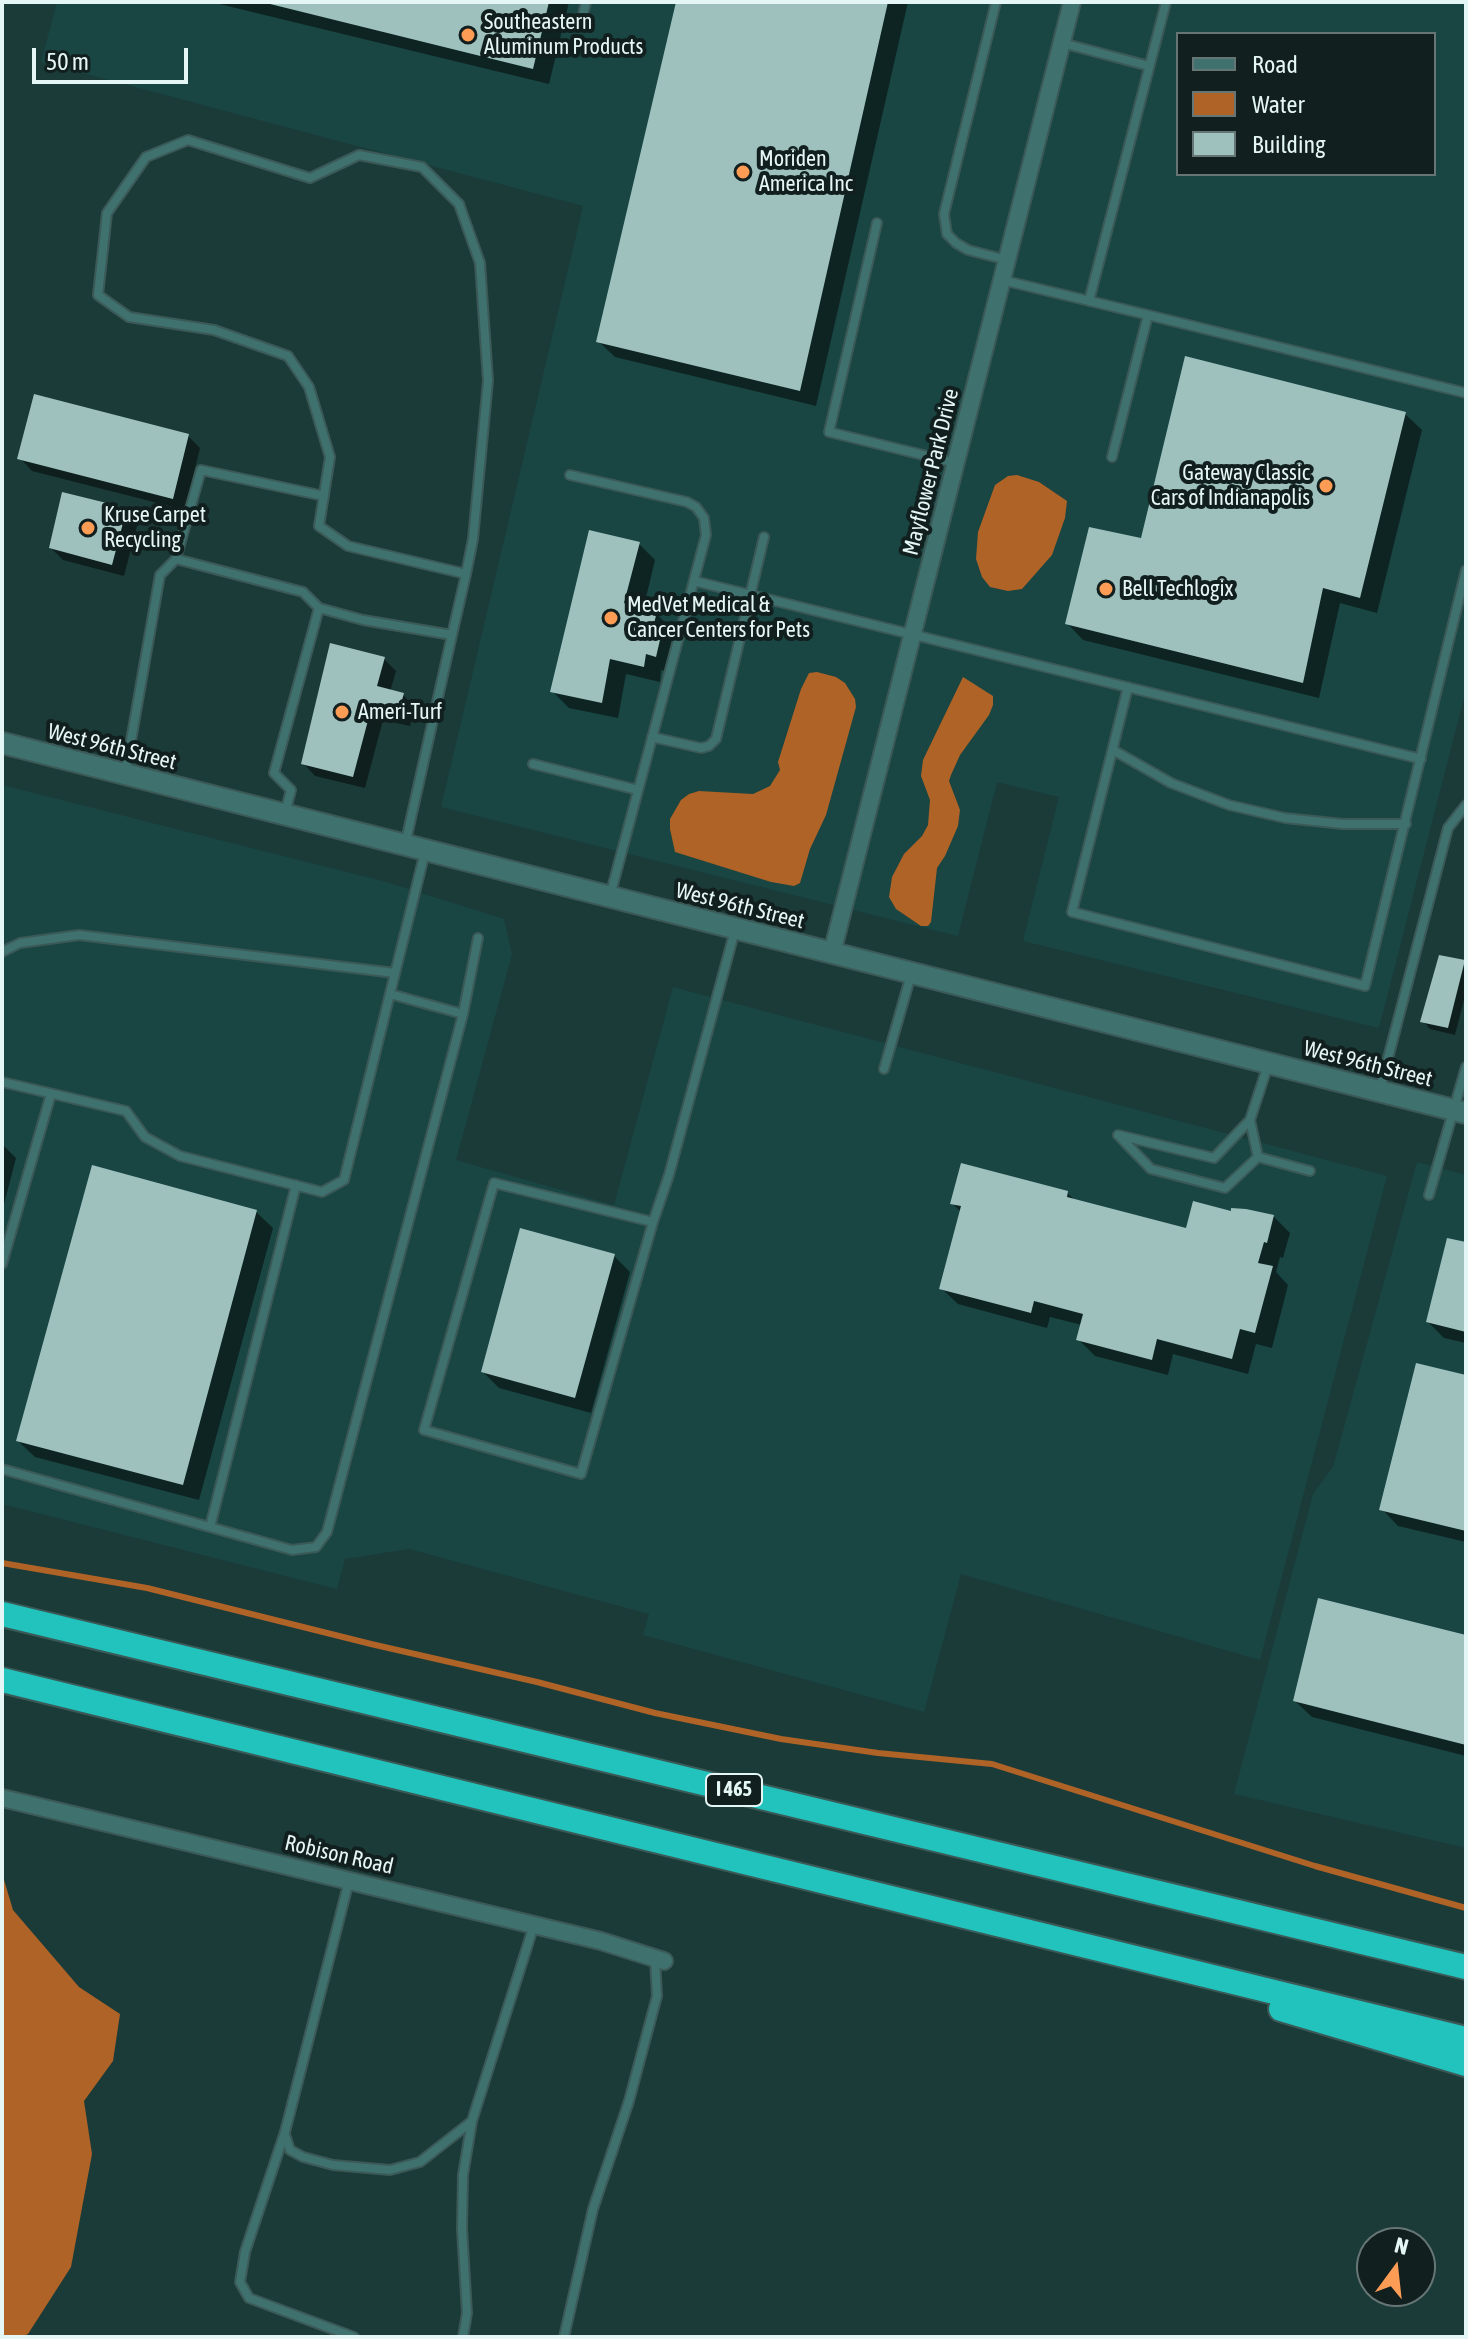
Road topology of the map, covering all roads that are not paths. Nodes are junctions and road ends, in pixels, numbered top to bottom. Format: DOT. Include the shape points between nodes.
graph roads {
  1 [pos="586,2"];
  2 [pos="996,2"];
  3 [pos="1072,2"];
  4 [pos="1166,2"];
  5 [pos="581,23"];
  6 [pos="1062,43"];
  7 [pos="1149,66"];
  8 [pos="877,223"];
  9 [pos="1007,260"];
  10 [pos="1002,280"];
  11 [pos="1089,301"];
  12 [pos="1148,315"];
  13 [pos="1466,393"];
  14 [pos="1112,457"];
  15 [pos="956,463"];
  16 [pos="570,475"];
  17 [pos="324,496"];
  18 [pos="764,537"];
  19 [pos="176,559"];
  20 [pos="1466,570"];
  21 [pos="466,574"];
  22 [pos="694,581"];
  23 [pos="750,595"];
  24 [pos="319,608"];
  25 [pos="913,633"];
  26 [pos="452,635"];
  27 [pos="1128,687"];
  28 [pos="652,737"];
  29 [pos="2,743"];
  30 [pos="1113,750"];
  31 [pos="1421,759"];
  32 [pos="533,764"];
  33 [pos="125,776"];
  34 [pos="638,790"];
  35 [pos="1466,805"];
  36 [pos="285,816"];
  37 [pos="1406,824"];
  38 [pos="405,846"];
  39 [pos="425,851"];
  40 [pos="609,898"];
  41 [pos="735,930"];
  42 [pos="478,938"];
  43 [pos="2,952"];
  44 [pos="832,953"];
  45 [pos="395,973"];
  46 [pos="911,974"];
  47 [pos="390,994"];
  48 [pos="463,1014"];
  49 [pos="1269,1064"];
  50 [pos="1466,1067"];
  51 [pos="884,1069"];
  52 [pos="2,1082"];
  53 [pos="1380,1091"];
  54 [pos="51,1094"];
  55 [pos="1460,1111"];
  56 [pos="1250,1120"];
  57 [pos="1258,1157"];
  58 [pos="1310,1171"];
  59 [pos="296,1185"];
  60 [pos="1429,1195"];
  61 [pos="653,1222"];
  62 [pos="2,1264"];
  63 [pos="2,1469"];
  64 [pos="210,1527"];
  65 [pos="2,1614"];
  66 [pos="2,1680"];
  67 [pos="2,1798"];
  68 [pos="350,1880"];
  69 [pos="1245,1913"];
  70 [pos="534,1924"];
  71 [pos="1073,1943"];
  72 [pos="1466,1954"];
  73 [pos="660,1960"];
  74 [pos="1466,1967"];
  75 [pos="1466,2039"];
  76 [pos="1466,2064"];
  77 [pos="472,2121"];
  78 [pos="285,2132"];
  79 [pos="354,2337"];
  80 [pos="463,2337"];
  81 [pos="564,2337"];
  1 -- 5 [label="lane"];
  2 -- 9 [label="lane" via="944,214 947,234 956,243"];
  3 -- 6 [label="street, Mayflower Park Drive"];
  4 -- 7 [label="lane"];
  6 -- 7 [label="lane"];
  6 -- 9 [label="street, Mayflower Park Drive"];
  7 -- 11 [label="lane"];
  8 -- 15 [label="lane" via="829,432"];
  9 -- 10 [label="street, Mayflower Park Drive"];
  10 -- 11 [label="lane"];
  10 -- 15 [label="street, Mayflower Park Drive"];
  11 -- 12 [label="lane"];
  12 -- 13 [label="lane"];
  12 -- 14 [label="lane"];
  15 -- 25 [label="street, Mayflower Park Drive"];
  16 -- 22 [label="lane" via="696,507 706,535"];
  17 -- 19 [label="lane" via="201,470"];
  17 -- 21 [label="lane" via="319,526 348,546"];
  17 -- 21 [label="lane" via="330,457 309,387 288,356 214,330 129,317 98,295 107,213 146,157 188,140 310,178 359,155 422,167 459,204 480,263 488,381"];
  18 -- 23 [label="lane"];
  19 -- 24 [label="lane" via="303,592"];
  19 -- 33 [label="lane" via="160,575"];
  20 -- 31 [label="lane"];
  21 -- 26 [label="lane"];
  22 -- 23 [label="lane"];
  22 -- 28 [label="lane"];
  23 -- 25 [label="lane"];
  23 -- 28 [label="lane" via="716,739 701,748"];
  24 -- 26 [label="lane"];
  24 -- 36 [label="lane" via="274,773 291,790"];
  25 -- 27 [label="lane"];
  25 -- 44 [label="street, Mayflower Park Drive"];
  26 -- 38 [label="lane"];
  27 -- 30 [label="lane"];
  27 -- 31 [label="lane"];
  28 -- 34 [label="lane"];
  29 -- 33 [label="street, West 96th Street"];
  30 -- 37 [label="lane" via="1171,783 1229,805 1285,818"];
  30 -- 37 [label="lane" via="1072,912 1087,916 1365,986"];
  31 -- 37 [label="lane"];
  32 -- 34 [label="lane"];
  33 -- 36 [label="street, West 96th Street"];
  34 -- 40 [label="lane"];
  35 -- 53 [label="lane" via="1448,828"];
  36 -- 38 [label="street, West 96th Street"];
  38 -- 39 [label="street, West 96th Street"];
  39 -- 40 [label="street, West 96th Street"];
  39 -- 45 [label="lane"];
  40 -- 41 [label="street, West 96th Street"];
  41 -- 44 [label="street, West 96th Street"];
  41 -- 61 [label="lane"];
  42 -- 48 [label="lane"];
  43 -- 45 [label="lane" via="20,943 79,935"];
  44 -- 46 [label="street, West 96th Street"];
  45 -- 47 [label="lane"];
  46 -- 49 [label="street, West 96th Street"];
  46 -- 51 [label="lane"];
  47 -- 48 [label="lane"];
  47 -- 59 [label="lane" via="344,1180 322,1192"];
  48 -- 64 [label="lane" via="327,1532 316,1547 292,1550"];
  49 -- 53 [label="street, West 96th Street"];
  49 -- 56 [label="lane"];
  50 -- 55 [label="lane"];
  52 -- 54 [label="lane"];
  53 -- 55 [label="street, West 96th Street"];
  54 -- 59 [label="lane" via="126,1111 145,1137 180,1156"];
  54 -- 62 [label="lane"];
  55 -- 60 [label="lane"];
  56 -- 57 [label="lane"];
  56 -- 57 [label="lane" via="1214,1158 1118,1135 1151,1169 1225,1188"];
  57 -- 58 [label="lane"];
  59 -- 64 [label="lane"];
  61 -- 61 [label="lane" via="494,1183 424,1430 581,1474"];
  63 -- 64 [label="lane"];
  65 -- 69 [label="highway, I 465"];
  66 -- 71 [label="highway"];
  67 -- 68 [label="street, Robison Road"];
  68 -- 70 [label="street, Robison Road"];
  68 -- 78 [label="lane"];
  69 -- 72 [label="highway"];
  69 -- 74 [label="highway, I 465"];
  70 -- 73 [label="street, Robison Road"];
  70 -- 77 [label="lane"];
  71 -- 75 [label="highway"];
  71 -- 76 [label="highway"];
  73 -- 81 [label="lane" via="657,1996 593,2209"];
  77 -- 78 [label="lane" via="420,2162 390,2170 303,2157 290,2150"];
  77 -- 80 [label="lane" via="463,2175"];
  78 -- 79 [label="lane" via="240,2282 249,2298"];
}
